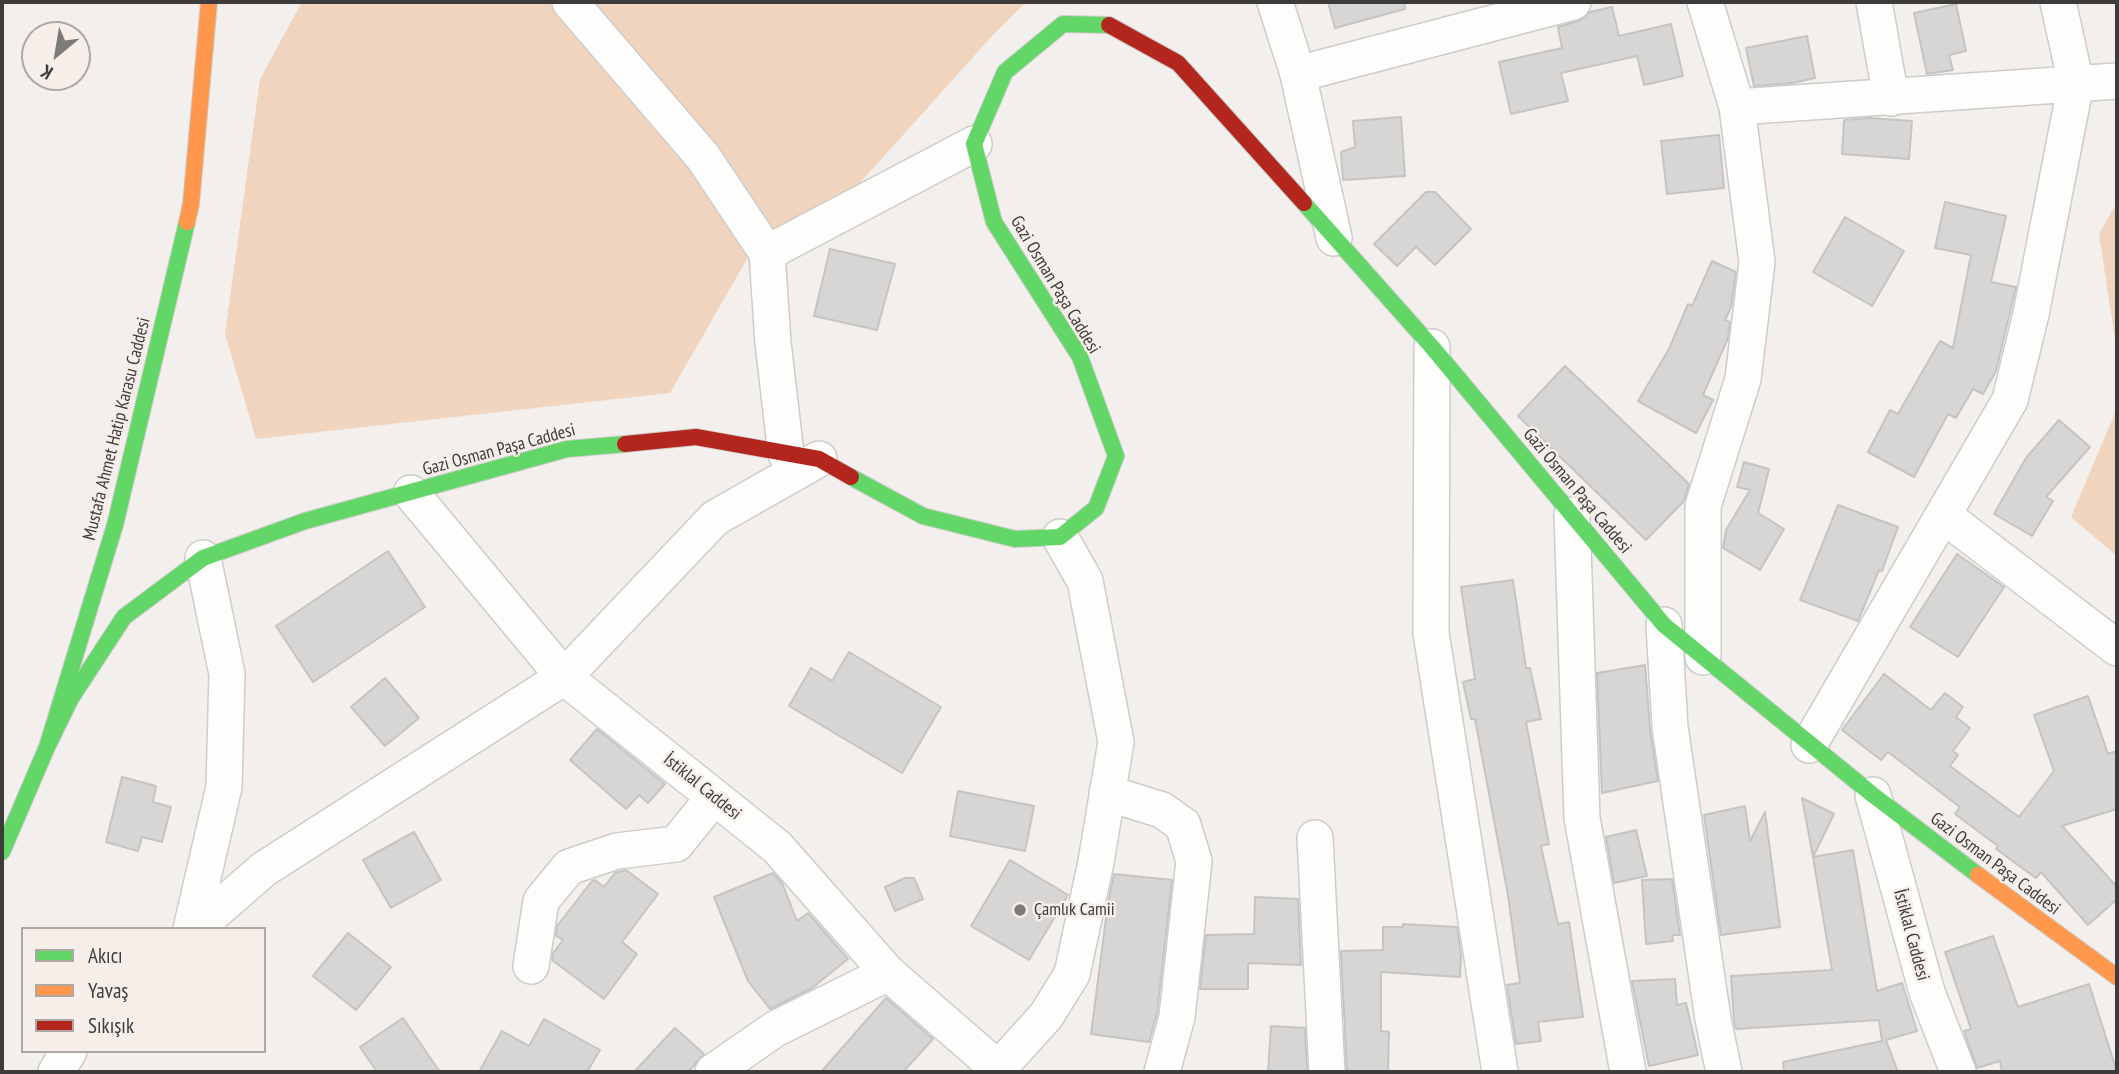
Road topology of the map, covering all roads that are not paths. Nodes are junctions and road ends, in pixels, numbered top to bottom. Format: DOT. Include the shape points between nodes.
graph roads {
  1 [pos="209,2"];
  2 [pos="570,2"];
  3 [pos="1275,2"];
  4 [pos="1573,2"];
  5 [pos="1705,2"];
  6 [pos="1874,2"];
  7 [pos="2058,2"];
  8 [pos="1297,74"];
  9 [pos="2117,81"];
  10 [pos="2076,83"];
  11 [pos="1891,98"];
  12 [pos="1737,107"];
  13 [pos="974,144"];
  14 [pos="1334,238"];
  15 [pos="767,253"];
  16 [pos="1432,347"];
  17 [pos="802,457"];
  18 [pos="411,493"];
  19 [pos="1572,515"];
  20 [pos="1943,515"];
  21 [pos="1060,537"];
  22 [pos="203,558"];
  23 [pos="1664,625"];
  24 [pos="2117,648"];
  25 [pos="1703,657"];
  26 [pos="564,677"];
  27 [pos="1809,744"];
  28 [pos="47,747"];
  29 [pos="1107,793"];
  30 [pos="1873,795"];
  31 [pos="714,797"];
  32 [pos="1315,838"];
  33 [pos="2,852"];
  34 [pos="193,927"];
  35 [pos="195,927"];
  36 [pos="531,966"];
  37 [pos="888,973"];
  38 [pos="2117,977"];
  39 [pos="68,1053"];
  40 [pos="1000,1070"];
  41 [pos="56,1072"];
  42 [pos="713,1072"];
  43 [pos="1162,1072"];
  44 [pos="1327,1072"];
  45 [pos="1500,1072"];
  46 [pos="1628,1072"];
  47 [pos="1724,1072"];
  48 [pos="1958,1072"];
  1 -- 28 [label="street, Mustafa Ahmet Hatip Karasu Caddesi" via="191,204 115,526"];
  2 -- 15 [label="street" via="703,156"];
  3 -- 8 [label="street"];
  4 -- 8 [label="street"];
  5 -- 12 [label="street"];
  6 -- 11 [label="street"];
  7 -- 10 [label="street"];
  8 -- 14 [label="street"];
  9 -- 10 [label="street"];
  10 -- 11 [label="street"];
  10 -- 20 [label="street" via="2010,400"];
  11 -- 12 [label="street"];
  12 -- 25 [label="street" via="1757,262 1744,379 1703,506"];
  13 -- 14 [label="street, Gazi Osman Paşa Caddesi" via="1005,72 1063,24 1111,25 1178,63"];
  13 -- 15 [label="street"];
  13 -- 21 [label="street, Gazi Osman Paşa Caddesi" via="994,222 1080,357 1116,456 1096,508"];
  14 -- 16 [label="street, Gazi Osman Paşa Caddesi"];
  15 -- 17 [label="street" via="773,344"];
  16 -- 19 [label="street, Gazi Osman Paşa Caddesi"];
  16 -- 45 [label="street" via="1431,633"];
  17 -- 18 [label="street, Gazi Osman Paşa Caddesi" via="696,437 567,449"];
  17 -- 21 [label="street, Gazi Osman Paşa Caddesi" via="923,516 1015,539"];
  17 -- 26 [label="street" via="715,517"];
  18 -- 22 [label="street, Gazi Osman Paşa Caddesi" via="305,521"];
  18 -- 26 [label="street, İstiklal Caddesi"];
  19 -- 23 [label="street, Gazi Osman Paşa Caddesi"];
  19 -- 46 [label="street" via="1582,818"];
  20 -- 24 [label="street"];
  20 -- 27 [label="street"];
  21 -- 29 [label="street" via="1085,581 1116,742"];
  22 -- 28 [label="street, Gazi Osman Paşa Caddesi" via="124,617 71,698"];
  22 -- 34 [label="street" via="227,674 224,788"];
  23 -- 25 [label="street, Gazi Osman Paşa Caddesi"];
  23 -- 47 [label="street" via="1670,727"];
  25 -- 27 [label="street, Gazi Osman Paşa Caddesi"];
  26 -- 31 [label="street, İstiklal Caddesi"];
  26 -- 35 [label="street" via="264,870"];
  27 -- 30 [label="street, Gazi Osman Paşa Caddesi"];
  28 -- 33 [label="street, Mustafa Ahmet Hatip Karasu Caddesi"];
  29 -- 40 [label="street" via="1072,974 1046,1016"];
  29 -- 43 [label="street" via="1162,810 1182,825 1194,861 1177,1017"];
  30 -- 38 [label="street, Gazi Osman Paşa Caddesi"];
  30 -- 48 [label="street, İstiklal Caddesi" via="1927,992"];
  31 -- 36 [label="street" via="676,844 617,851 569,867 541,901"];
  31 -- 37 [label="street, İstiklal Caddesi" via="777,847"];
  32 -- 44 [label="street"];
  37 -- 40 [label="street, İstiklal Caddesi"];
  37 -- 42 [label="street" via="775,1029"];
  39 -- 41 [label="street"];
}
